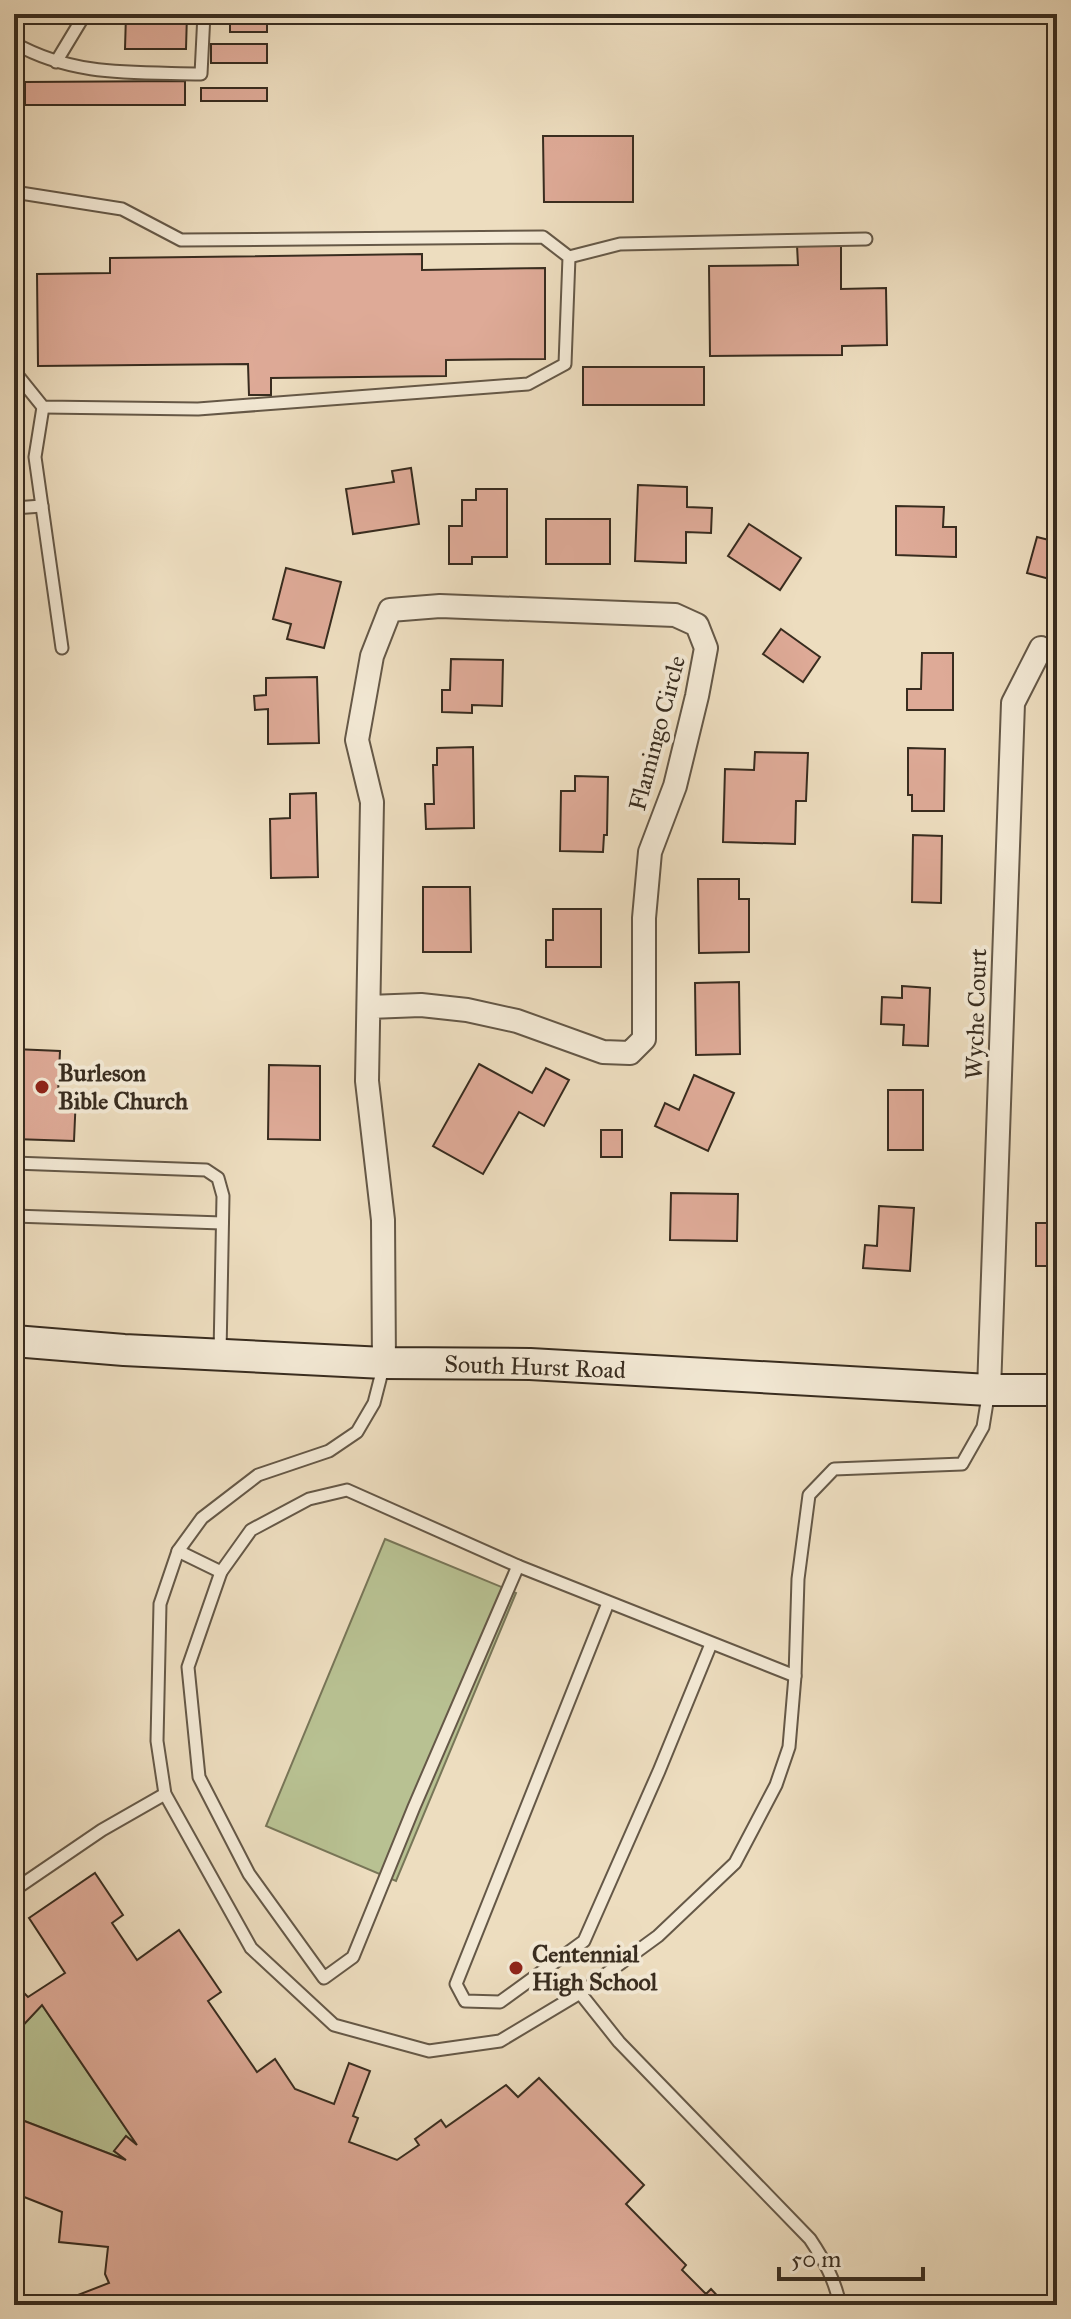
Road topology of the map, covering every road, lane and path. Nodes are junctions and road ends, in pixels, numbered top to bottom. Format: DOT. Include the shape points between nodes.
graph roads {
  1 [pos="85,14"];
  2 [pos="204,14"];
  3 [pos="14,43"];
  4 [pos="56,62"];
  5 [pos="14,192"];
  6 [pos="866,239"];
  7 [pos="569,257"];
  8 [pos="14,371"];
  9 [pos="43,407"];
  10 [pos="42,506"];
  11 [pos="14,508"];
  12 [pos="62,648"];
  13 [pos="1041,648"];
  14 [pos="369,1007"];
  15 [pos="14,1163"];
  16 [pos="14,1216"];
  17 [pos="222,1223"];
  18 [pos="14,1341"];
  19 [pos="220,1355"];
  20 [pos="384,1363"];
  21 [pos="989,1390"];
  22 [pos="1057,1390"];
  23 [pos="178,1551"];
  24 [pos="518,1566"];
  25 [pos="221,1572"];
  26 [pos="608,1603"];
  27 [pos="711,1644"];
  28 [pos="795,1676"];
  29 [pos="165,1794"];
  30 [pos="14,1890"];
  31 [pos="580,1993"];
  32 [pos="840,2305"];
  1 -- 4 [label="lane"];
  2 -- 4 [label="lane" via="201,74 90,70"];
  3 -- 4 [label="lane"];
  5 -- 7 [label="lane" via="122,209 181,240 543,237"];
  6 -- 7 [label="lane" via="620,244"];
  7 -- 9 [label="lane" via="565,364 528,384 198,409"];
  8 -- 9 [label="lane"];
  9 -- 10 [label="lane" via="35,457"];
  10 -- 11 [label="lane"];
  10 -- 12 [label="lane"];
  13 -- 21 [label="street, Wyche Court" via="1013,703"];
  14 -- 14 [label="street, Flamingo Circle" via="372,802 357,740 372,656 390,610 440,606 675,615 697,625 706,648 697,696 675,786 650,852 644,1039 630,1053 603,1052 517,1021 467,1010"];
  14 -- 20 [label="street, Flamingo Circle" via="367,1081 383,1220"];
  15 -- 17 [label="lane" via="206,1170 218,1178"];
  16 -- 17 [label="lane"];
  17 -- 19 [label="lane"];
  18 -- 19 [label="street, South Hurst Road"];
  19 -- 20 [label="street, South Hurst Road"];
  20 -- 21 [label="street, South Hurst Road" via="530,1364"];
  20 -- 23 [label="lane" via="374,1403 357,1432 329,1451 258,1475 202,1518"];
  21 -- 22 [label="street, South Hurst Road"];
  21 -- 28 [label="lane" via="983,1427 962,1464 834,1469 809,1495 798,1579"];
  23 -- 25 [label="lane"];
  23 -- 29 [label="lane" via="160,1604 157,1741"];
  24 -- 25 [label="lane" via="347,1490 309,1499 251,1530"];
  24 -- 25 [label="lane" via="353,1957 324,1978 249,1874 199,1777 188,1667"];
  24 -- 26 [label="lane"];
  26 -- 27 [label="lane"];
  26 -- 27 [label="lane" via="456,1984 465,2001 500,2002 584,1941"];
  27 -- 28 [label="lane"];
  28 -- 31 [label="lane" via="789,1747 776,1785 735,1863 658,1936"];
  29 -- 30 [label="lane"];
  29 -- 31 [label="lane" via="251,1948 334,2025 429,2051 500,2041"];
  31 -- 32 [label="lane" via="619,2042 810,2239 825,2261"];
}
